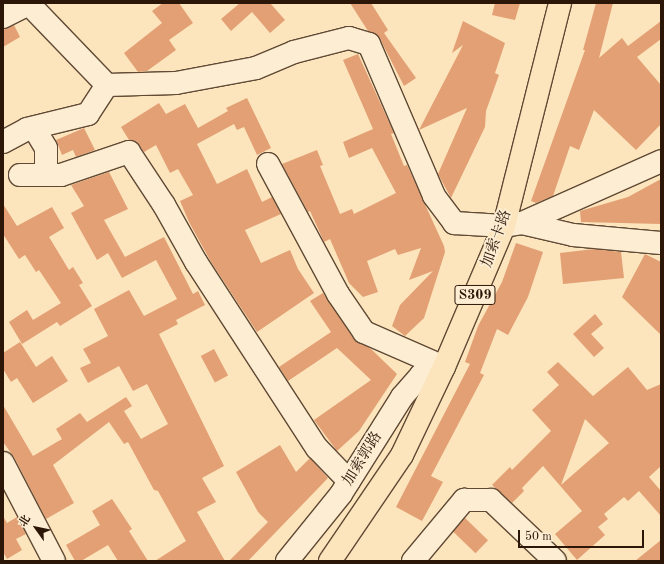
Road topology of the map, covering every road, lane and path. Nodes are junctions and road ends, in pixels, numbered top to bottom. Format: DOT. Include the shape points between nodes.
graph roads {
  1 [pos="28,3"];
  2 [pos="560,3"];
  3 [pos="3,17"];
  4 [pos="107,85"];
  5 [pos="34,128"];
  6 [pos="3,142"];
  7 [pos="661,161"];
  8 [pos="268,164"];
  9 [pos="20,175"];
  10 [pos="46,175"];
  11 [pos="513,224"];
  12 [pos="661,243"];
  13 [pos="444,367"];
  14 [pos="3,463"];
  15 [pos="349,481"];
  16 [pos="54,561"];
  17 [pos="287,561"];
  18 [pos="330,561"];
  19 [pos="413,561"];
  20 [pos="555,561"];
  1 -- 3 [label="street"];
  1 -- 4 [label="street"];
  2 -- 11 [label="main road, 加索卡路 / S309"];
  4 -- 5 [label="street" via="88,114"];
  4 -- 11 [label="street" via="176,82 256,68 294,52 350,38 369,44 434,196 454,223"];
  5 -- 6 [label="street"];
  5 -- 10 [label="street" via="46,148"];
  7 -- 11 [label="street"];
  8 -- 13 [label="street" via="335,288 364,332"];
  9 -- 10 [label="street"];
  10 -- 15 [label="street" via="61,175 129,152 164,205 196,262 317,448"];
  11 -- 12 [label="street" via="573,234"];
  11 -- 13 [label="main road, 加索卡路 / S309"];
  13 -- 15 [label="street, 加索郭路" via="421,375 402,397"];
  13 -- 18 [label="main road, 加索卡路 / S309" via="402,456"];
  14 -- 16 [label="street"];
  15 -- 17 [label="street, 加索郭路"];
  19 -- 20 [label="street" via="464,500 491,500"];
}
